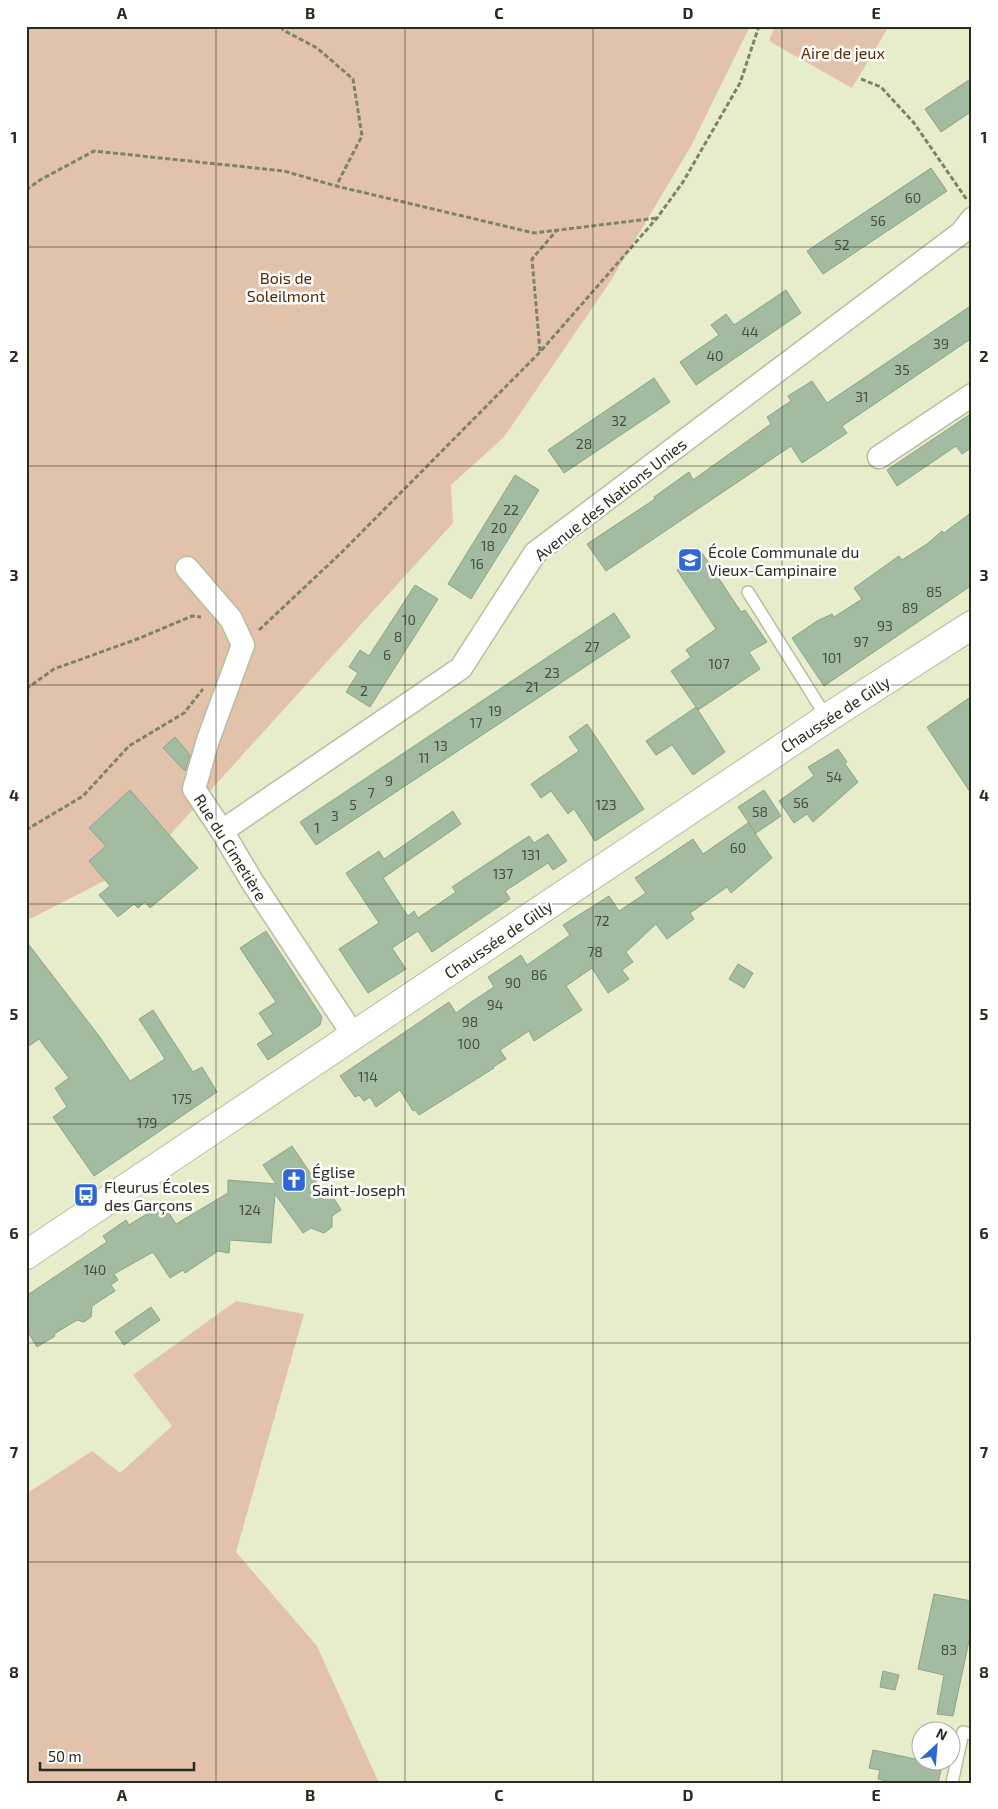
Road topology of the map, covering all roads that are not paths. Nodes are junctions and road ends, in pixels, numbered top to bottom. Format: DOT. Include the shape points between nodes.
graph roads {
  1 [pos="972,220"];
  2 [pos="972,395"];
  3 [pos="879,457"];
  4 [pos="187,568"];
  5 [pos="748,592"];
  6 [pos="972,625"];
  7 [pos="827,718"];
  8 [pos="222,831"];
  9 [pos="354,1036"];
  10 [pos="26,1255"];
  11 [pos="972,1734"];
  12 [pos="952,1783"];
  1 -- 8 [label="street, Avenue des Nations Unies" via="960,233 535,553 461,668"];
  2 -- 3 [label="street"];
  4 -- 8 [label="street, Rue du Cimetière" via="231,619 243,645 208,740 194,789"];
  5 -- 7 [label="lane"];
  6 -- 7 [label="main road, Chaussée de Gilly"];
  7 -- 9 [label="main road, Chaussée de Gilly"];
  8 -- 9 [label="street, Rue du Cimetière"];
  9 -- 10 [label="main road, Chaussée de Gilly"];
  11 -- 12 [label="lane" via="963,1732"];
}
